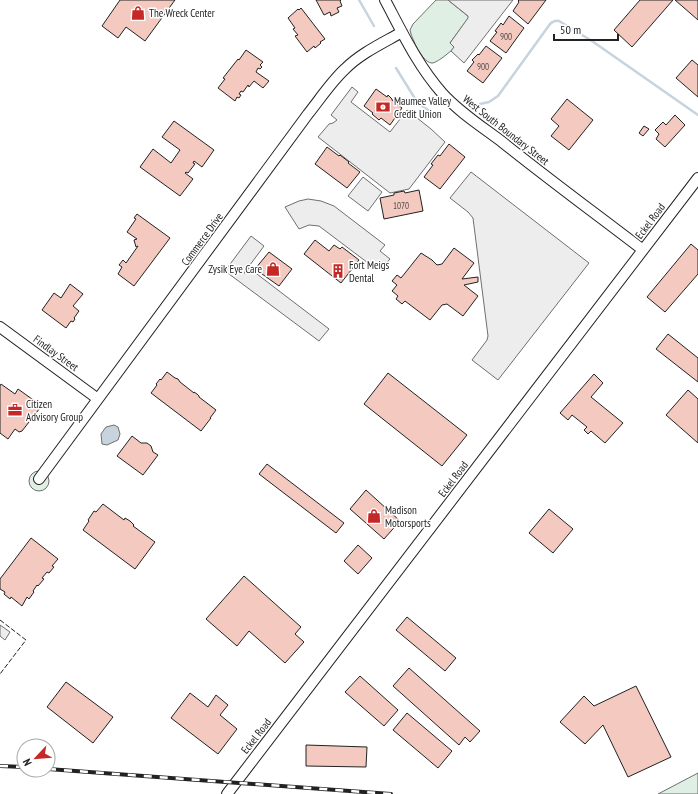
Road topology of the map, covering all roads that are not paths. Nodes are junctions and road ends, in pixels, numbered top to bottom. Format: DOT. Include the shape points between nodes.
graph roads {
  1 [pos="385,0"];
  2 [pos="402,32"];
  3 [pos="698,178"];
  4 [pos="643,250"];
  5 [pos="0,327"];
  6 [pos="98,399"];
  7 [pos="39,479"];
  8 [pos="227,794"];
  1 -- 2 [label="street, West South Boundary Street"];
  2 -- 4 [label="street, West South Boundary Street" via="429,77 451,102"];
  2 -- 6 [label="street, Commerce Drive" via="357,59 337,78"];
  3 -- 4 [label="street, Eckel Road"];
  4 -- 8 [label="street, Eckel Road"];
  5 -- 6 [label="street, Findlay Street"];
  6 -- 7 [label="street, Commerce Drive"];
}
